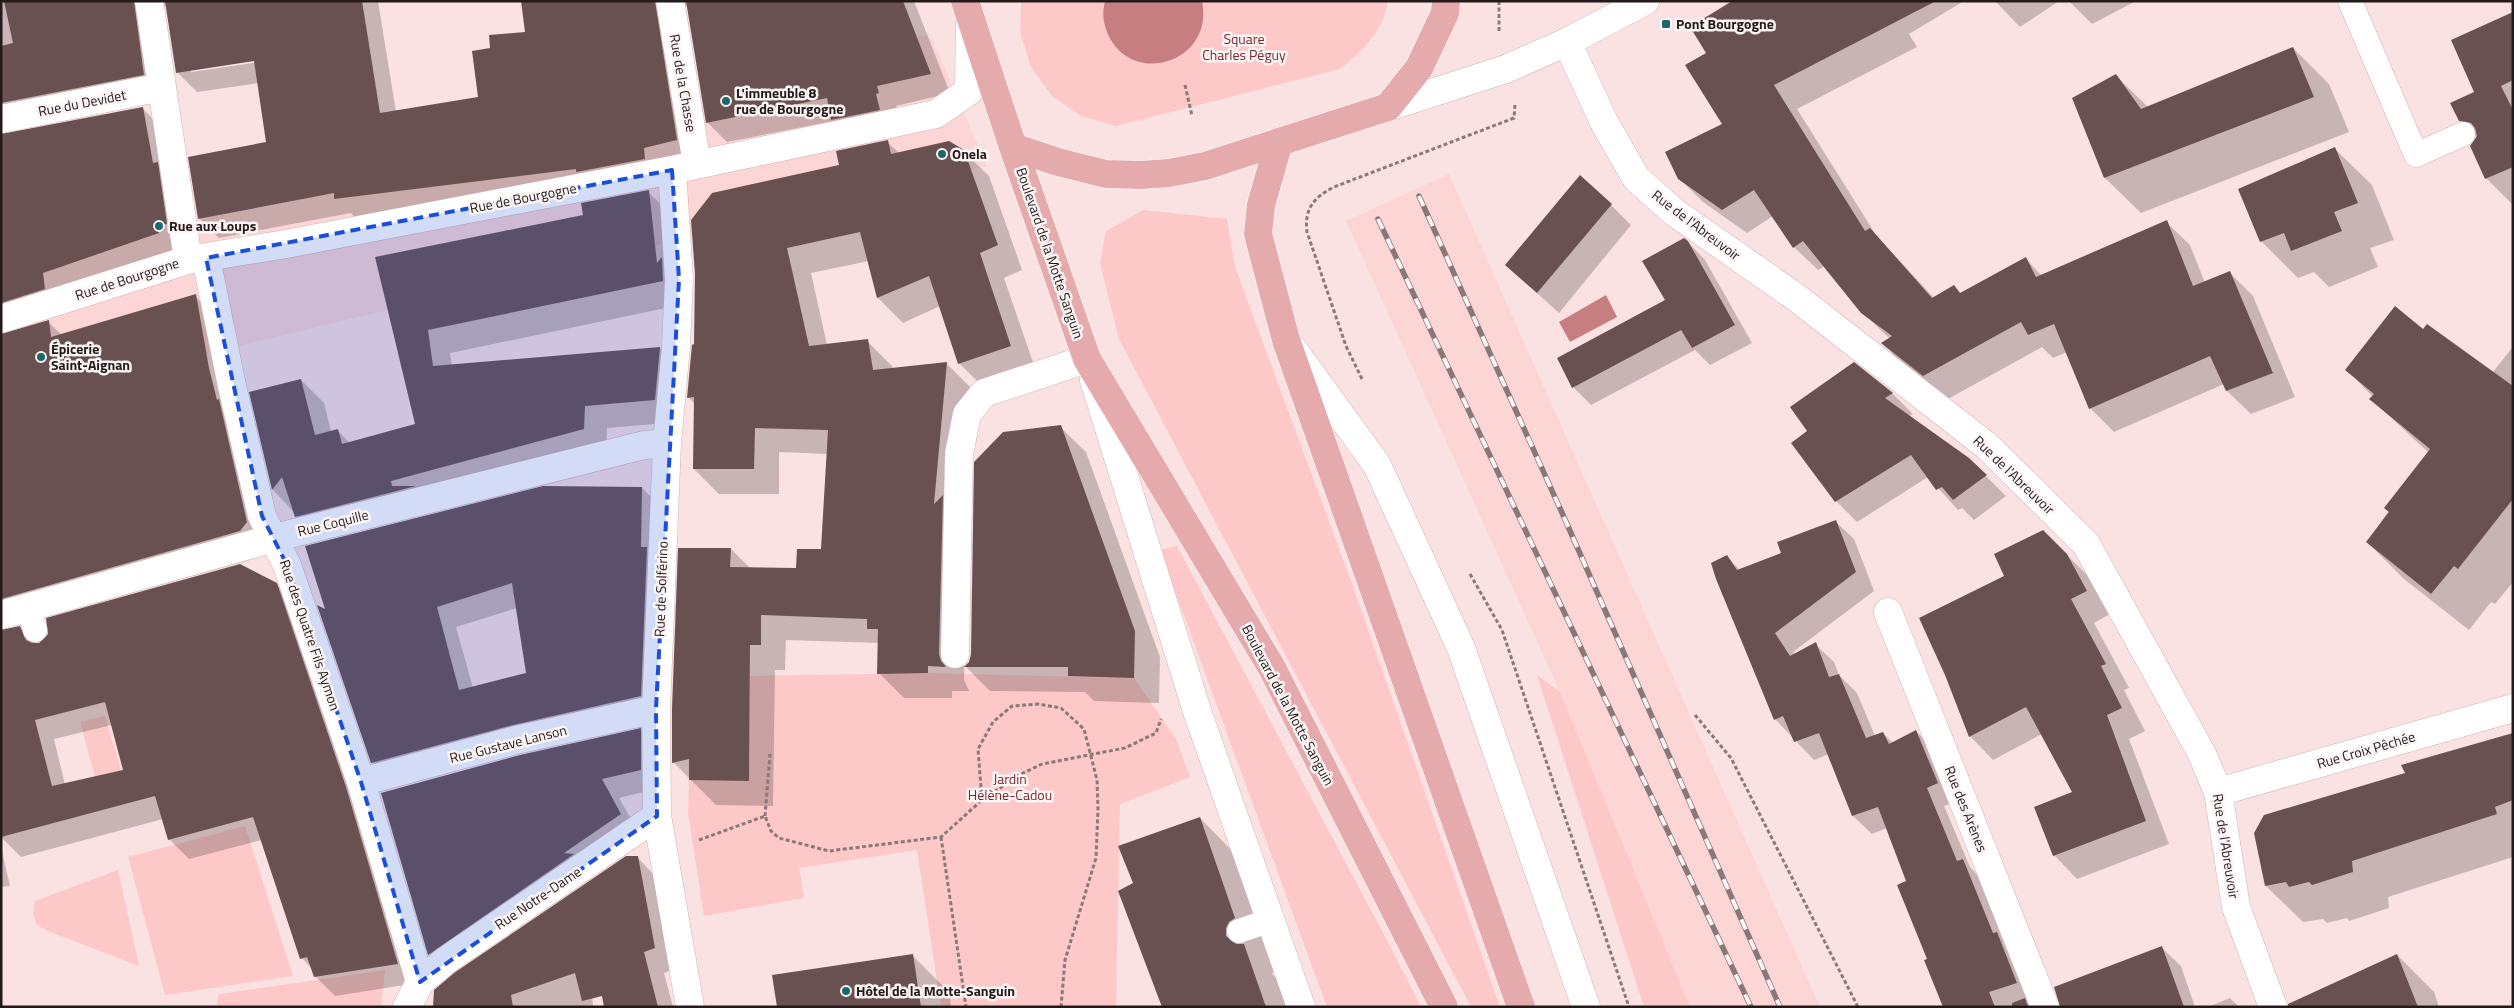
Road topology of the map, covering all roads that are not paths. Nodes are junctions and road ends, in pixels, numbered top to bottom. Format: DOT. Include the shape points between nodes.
graph roads {
  1 [pos="149,1"];
  2 [pos="670,1"];
  3 [pos="1446,1"];
  4 [pos="1645,1"];
  5 [pos="2350,1"];
  6 [pos="970,6"];
  7 [pos="1567,42"];
  8 [pos="164,99"];
  9 [pos="1388,107"];
  10 [pos="1,119"];
  11 [pos="2463,134"];
  12 [pos="1279,142"];
  13 [pos="1013,147"];
  14 [pos="684,167"];
  15 [pos="186,261"];
  16 [pos="1,319"];
  17 [pos="1286,340"];
  18 [pos="1087,359"];
  19 [pos="667,443"];
  20 [pos="274,538"];
  21 [pos="1888,612"];
  22 [pos="1,615"];
  23 [pos="955,654"];
  24 [pos="2513,708"];
  25 [pos="656,709"];
  26 [pos="361,782"];
  27 [pos="2218,792"];
  28 [pos="657,816"];
  29 [pos="1270,920"];
  30 [pos="1240,931"];
  31 [pos="420,982"];
  32 [pos="407,1007"];
  33 [pos="690,1007"];
  34 [pos="1301,1007"];
  35 [pos="1444,1007"];
  36 [pos="1521,1007"];
  37 [pos="1586,1007"];
  38 [pos="2045,1007"];
  39 [pos="2273,1007"];
  1 -- 8 [label="street"];
  2 -- 14 [label="street, Rue de la Chasse"];
  3 -- 9 [label="main road" via="1445,13 1419,68"];
  4 -- 7 [label="street"];
  5 -- 11 [label="lane" via="2416,155"];
  6 -- 13 [label="main road"];
  6 -- 14 [label="street, Rue de Bourgogne" via="969,91 936,114"];
  7 -- 9 [label="street" via="1506,69"];
  7 -- 27 [label="street, Rue de l'Abreuvoir" via="1604,122 1636,178 1674,212 1797,298 1987,446 2086,544 2202,754"];
  8 -- 10 [label="street, Rue du Devidet"];
  8 -- 15 [label="street"];
  9 -- 12 [label="main road"];
  12 -- 13 [label="main road" via="1205,166 1142,175 1106,174"];
  12 -- 17 [label="main road" via="1261,204 1258,234"];
  13 -- 18 [label="main road, Boulevard de la Motte Sanguin"];
  14 -- 15 [label="street, Rue de Bourgogne"];
  14 -- 19 [label="street, Rue de Solférino" via="676,346"];
  15 -- 16 [label="street, Rue de Bourgogne"];
  15 -- 20 [label="street, Rue des Quatre Fils Aymon" via="260,506"];
  17 -- 36 [label="main road"];
  17 -- 37 [label="street" via="1377,465 1461,648"];
  18 -- 23 [label="street" via="984,393 967,414 959,454"];
  18 -- 29 [label="street, Boulevard de la Motte Sanguin" via="1197,710"];
  18 -- 35 [label="main road, Boulevard de la Motte Sanguin" via="1272,668"];
  19 -- 20 [label="street, Rue Coquille" via="635,447"];
  19 -- 25 [label="street, Rue de Solférino"];
  20 -- 22 [label="street, Rue Coquille" via="32,618"];
  20 -- 26 [label="street, Rue des Quatre Fils Aymon" via="287,565"];
  21 -- 38 [label="street, Rue des Arènes"];
  24 -- 27 [label="street, Rue Croix Pêchée"];
  25 -- 26 [label="street, Rue Gustave Lanson" via="516,740"];
  25 -- 28 [label="street, Rue de Solférino"];
  26 -- 31 [label="street, Rue des Quatre Fils Aymon"];
  27 -- 39 [label="street, Rue de l'Abreuvoir" via="2236,907"];
  28 -- 31 [label="street, Rue Notre-Dame" via="445,961"];
  28 -- 33 [label="street, Rue de Solférino"];
  29 -- 30 [label="lane"];
  29 -- 34 [label="street, Boulevard de la Motte Sanguin"];
  31 -- 32 [label="street"];
}
